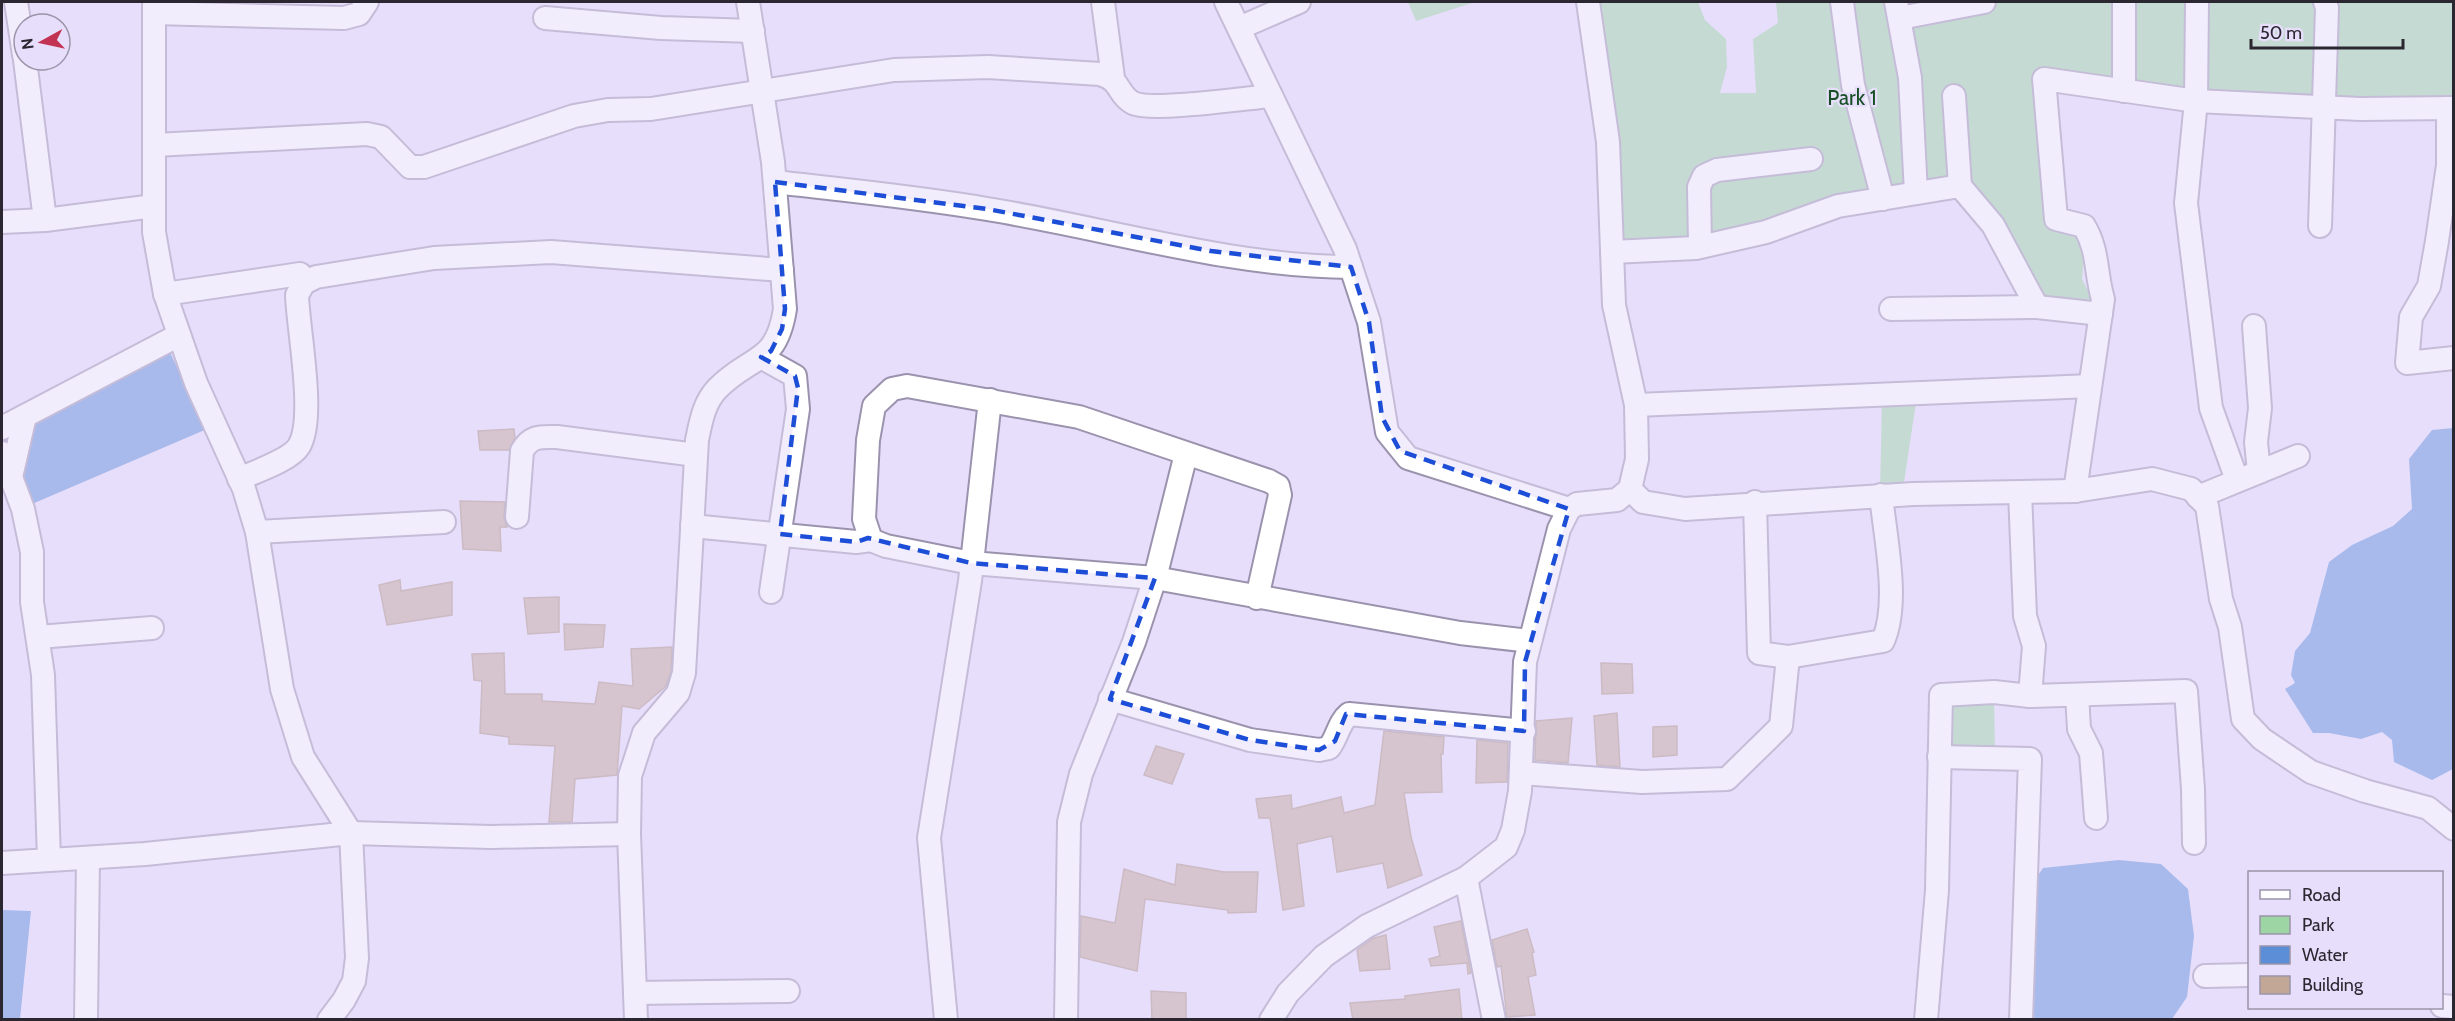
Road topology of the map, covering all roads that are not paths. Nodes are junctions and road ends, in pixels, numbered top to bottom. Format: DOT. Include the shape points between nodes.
graph roads {
  1 [pos="367,2"];
  2 [pos="748,2"];
  3 [pos="1102,2"];
  4 [pos="1226,2"];
  5 [pos="1299,2"];
  6 [pos="1588,2"];
  7 [pos="1842,2"];
  8 [pos="1984,2"];
  9 [pos="2124,2"];
  10 [pos="2197,2"];
  11 [pos="2325,2"];
  12 [pos="154,7"];
  13 [pos="1898,10"];
  14 [pos="545,18"];
  15 [pos="1239,28"];
  16 [pos="753,31"];
  17 [pos="26,72"];
  18 [pos="1113,78"];
  19 [pos="761,90"];
  20 [pos="2124,91"];
  21 [pos="1271,96"];
  22 [pos="1954,96"];
  23 [pos="2196,101"];
  24 [pos="2323,107"];
  25 [pos="2451,108"];
  26 [pos="155,145"];
  27 [pos="1811,159"];
  28 [pos="775,182"];
  29 [pos="1960,186"];
  30 [pos="1916,193"];
  31 [pos="1883,199"];
  32 [pos="154,206"];
  33 [pos="45,220"];
  34 [pos="2,222"];
  35 [pos="2320,226"];
  36 [pos="1701,246"];
  37 [pos="1612,252"];
  38 [pos="1351,267"];
  39 [pos="782,270"];
  40 [pos="300,274"];
  41 [pos="165,294"];
  42 [pos="2037,307"];
  43 [pos="1891,309"];
  44 [pos="2101,314"];
  45 [pos="2254,326"];
  46 [pos="179,335"];
  47 [pos="761,357"];
  48 [pos="2454,358"];
  49 [pos="2090,386"];
  50 [pos="990,400"];
  51 [pos="1636,405"];
  52 [pos="25,416"];
  53 [pos="2,428"];
  54 [pos="2,453"];
  55 [pos="1186,454"];
  56 [pos="696,455"];
  57 [pos="2298,456"];
  58 [pos="2259,472"];
  59 [pos="11,477"];
  60 [pos="239,479"];
  61 [pos="2237,480"];
  62 [pos="1630,489"];
  63 [pos="2075,491"];
  64 [pos="2020,492"];
  65 [pos="1881,495"];
  66 [pos="2198,497"];
  67 [pos="1755,502"];
  68 [pos="1569,509"];
  69 [pos="517,517"];
  70 [pos="444,522"];
  71 [pos="692,526"];
  72 [pos="257,532"];
  73 [pos="780,534"];
  74 [pos="872,540"];
  75 [pos="971,563"];
  76 [pos="1155,578"];
  77 [pos="771,592"];
  78 [pos="1257,598"];
  79 [pos="152,628"];
  80 [pos="38,637"];
  81 [pos="1530,641"];
  82 [pos="1788,657"];
  83 [pos="2077,694"];
  84 [pos="2030,696"];
  85 [pos="1110,699"];
  86 [pos="1524,731"];
  87 [pos="1939,757"];
  88 [pos="1521,773"];
  89 [pos="2096,818"];
  90 [pos="2454,829"];
  91 [pos="351,834"];
  92 [pos="629,834"];
  93 [pos="2194,843"];
  94 [pos="88,858"];
  95 [pos="49,860"];
  96 [pos="2,863"];
  97 [pos="1467,878"];
  98 [pos="2248,975"];
  99 [pos="2205,976"];
  100 [pos="788,992"];
  101 [pos="635,993"];
  102 [pos="86,1020"];
  103 [pos="329,1020"];
  104 [pos="636,1020"];
  105 [pos="946,1020"];
  106 [pos="1066,1020"];
  107 [pos="1271,1020"];
  108 [pos="1494,1020"];
  109 [pos="1926,1020"];
  110 [pos="2021,1020"];
  1 -- 12 [label="street" via="359,14 344,18"];
  2 -- 16 [label="street"];
  3 -- 18 [label="street"];
  4 -- 15 [label="street"];
  5 -- 15 [label="street"];
  6 -- 37 [label="street" via="1608,142"];
  7 -- 31 [label="street" via="1853,85"];
  8 -- 13 [label="street"];
  9 -- 20 [label="street"];
  10 -- 23 [label="street"];
  11 -- 24 [label="street"];
  12 -- 26 [label="street"];
  13 -- 30 [label="street" via="1910,78"];
  14 -- 16 [label="street"];
  15 -- 21 [label="street"];
  16 -- 19 [label="street"];
  17 -- 33 [label="street"];
  18 -- 19 [label="street" via="987,68 894,70"];
  18 -- 21 [label="street" via="1124,95 1141,105 1200,104"];
  19 -- 26 [label="street" via="651,109 574,116 424,166 410,167 381,137 367,134"];
  19 -- 28 [label="street"];
  20 -- 23 [label="street"];
  20 -- 44 [label="street" via="2044,79 2056,219 2084,226 2094,243 2103,299"];
  21 -- 38 [label="street"];
  22 -- 29 [label="street"];
  23 -- 24 [label="street"];
  23 -- 61 [label="street" via="2186,203 2196,304 2211,408"];
  24 -- 25 [label="street"];
  24 -- 35 [label="street"];
  25 -- 48 [label="street" via="2437,241 2428,286 2411,317 2407,363"];
  26 -- 32 [label="street"];
  27 -- 36 [label="street" via="1717,170 1704,176 1699,187"];
  28 -- 38 [label="street" via="987,209 1232,254"];
  28 -- 39 [label="street"];
  29 -- 30 [label="street"];
  29 -- 42 [label="street" via="1993,225"];
  30 -- 31 [label="street"];
  31 -- 36 [label="street" via="1838,206 1766,232"];
  32 -- 33 [label="street"];
  32 -- 41 [label="street" via="154,232"];
  33 -- 34 [label="street"];
  36 -- 37 [label="street"];
  37 -- 51 [label="street" via="1614,305"];
  38 -- 68 [label="street" via="1369,322 1384,425 1400,451 1408,458"];
  39 -- 47 [label="street" via="782,329 771,351"];
  39 -- 60 [label="street" via="551,252 434,258 316,277 303,283 297,295 306,407 300,446 285,458"];
  40 -- 41 [label="street"];
  41 -- 46 [label="street"];
  42 -- 43 [label="street"];
  42 -- 44 [label="street"];
  44 -- 49 [label="street"];
  45 -- 58 [label="street" via="2260,408 2256,442"];
  46 -- 52 [label="street"];
  46 -- 60 [label="street"];
  47 -- 56 [label="street" via="717,389 705,406"];
  47 -- 73 [label="street" via="795,376 798,388"];
  49 -- 51 [label="street"];
  49 -- 63 [label="street"];
  50 -- 55 [label="street" via="1079,417"];
  50 -- 74 [label="street" via="908,386 892,389 874,406 864,519"];
  50 -- 75 [label="street"];
  51 -- 62 [label="street" via="1637,459"];
  52 -- 53 [label="street"];
  52 -- 59 [label="street"];
  54 -- 59 [label="street"];
  55 -- 76 [label="street"];
  55 -- 78 [label="street" via="1278,486 1273,536"];
  56 -- 69 [label="street" via="536,437 527,441 522,451"];
  56 -- 71 [label="street"];
  57 -- 58 [label="street"];
  58 -- 61 [label="street"];
  59 -- 80 [label="street" via="28,525"];
  60 -- 72 [label="street"];
  61 -- 66 [label="street"];
  62 -- 67 [label="street" via="1643,502 1663,507 1685,509"];
  62 -- 68 [label="street" via="1617,500 1577,504"];
  63 -- 64 [label="street"];
  63 -- 66 [label="street" via="2152,478 2191,489"];
  64 -- 65 [label="street"];
  64 -- 84 [label="street" via="2025,616 2034,646"];
  65 -- 67 [label="street"];
  65 -- 82 [label="street" via="1891,602 1889,627 1883,641"];
  66 -- 90 [label="street" via="2209,515 2243,719 2262,739 2311,772 2428,808"];
  67 -- 82 [label="street" via="1759,652"];
  68 -- 81 [label="street" via="1559,529"];
  70 -- 72 [label="street"];
  71 -- 73 [label="street"];
  71 -- 92 [label="street" via="684,673 678,693 644,733 634,757"];
  72 -- 91 [label="street" via="282,689 303,757"];
  73 -- 74 [label="street" via="856,542"];
  73 -- 77 [label="street"];
  74 -- 75 [label="street"];
  75 -- 76 [label="street"];
  75 -- 105 [label="street" via="929,838"];
  76 -- 78 [label="street"];
  76 -- 85 [label="street"];
  78 -- 81 [label="street"];
  79 -- 80 [label="street"];
  80 -- 95 [label="street" via="43,675"];
  81 -- 86 [label="street" via="1525,662"];
  82 -- 88 [label="street" via="1781,726 1727,779 1642,782"];
  83 -- 84 [label="street"];
  83 -- 89 [label="street" via="2079,729 2091,753"];
  83 -- 93 [label="street" via="2186,691"];
  84 -- 87 [label="street" via="1994,692 1941,695"];
  85 -- 86 [label="street" via="1250,740 1319,750 1329,748 1335,741 1349,714"];
  85 -- 106 [label="street" via="1081,774 1069,822"];
  86 -- 88 [label="street"];
  87 -- 109 [label="street" via="1937,890"];
  87 -- 110 [label="street" via="2030,759"];
  88 -- 97 [label="street" via="1513,830 1506,847"];
  91 -- 92 [label="street"];
  91 -- 94 [label="street"];
  91 -- 103 [label="street" via="357,958 354,981"];
  92 -- 101 [label="street"];
  94 -- 95 [label="street"];
  94 -- 102 [label="street"];
  95 -- 96 [label="street"];
  97 -- 107 [label="street" via="1367,926 1324,956 1288,993"];
  97 -- 108 [label="street"];
  98 -- 99 [label="street"];
  100 -- 101 [label="street"];
  101 -- 104 [label="street"];
}
